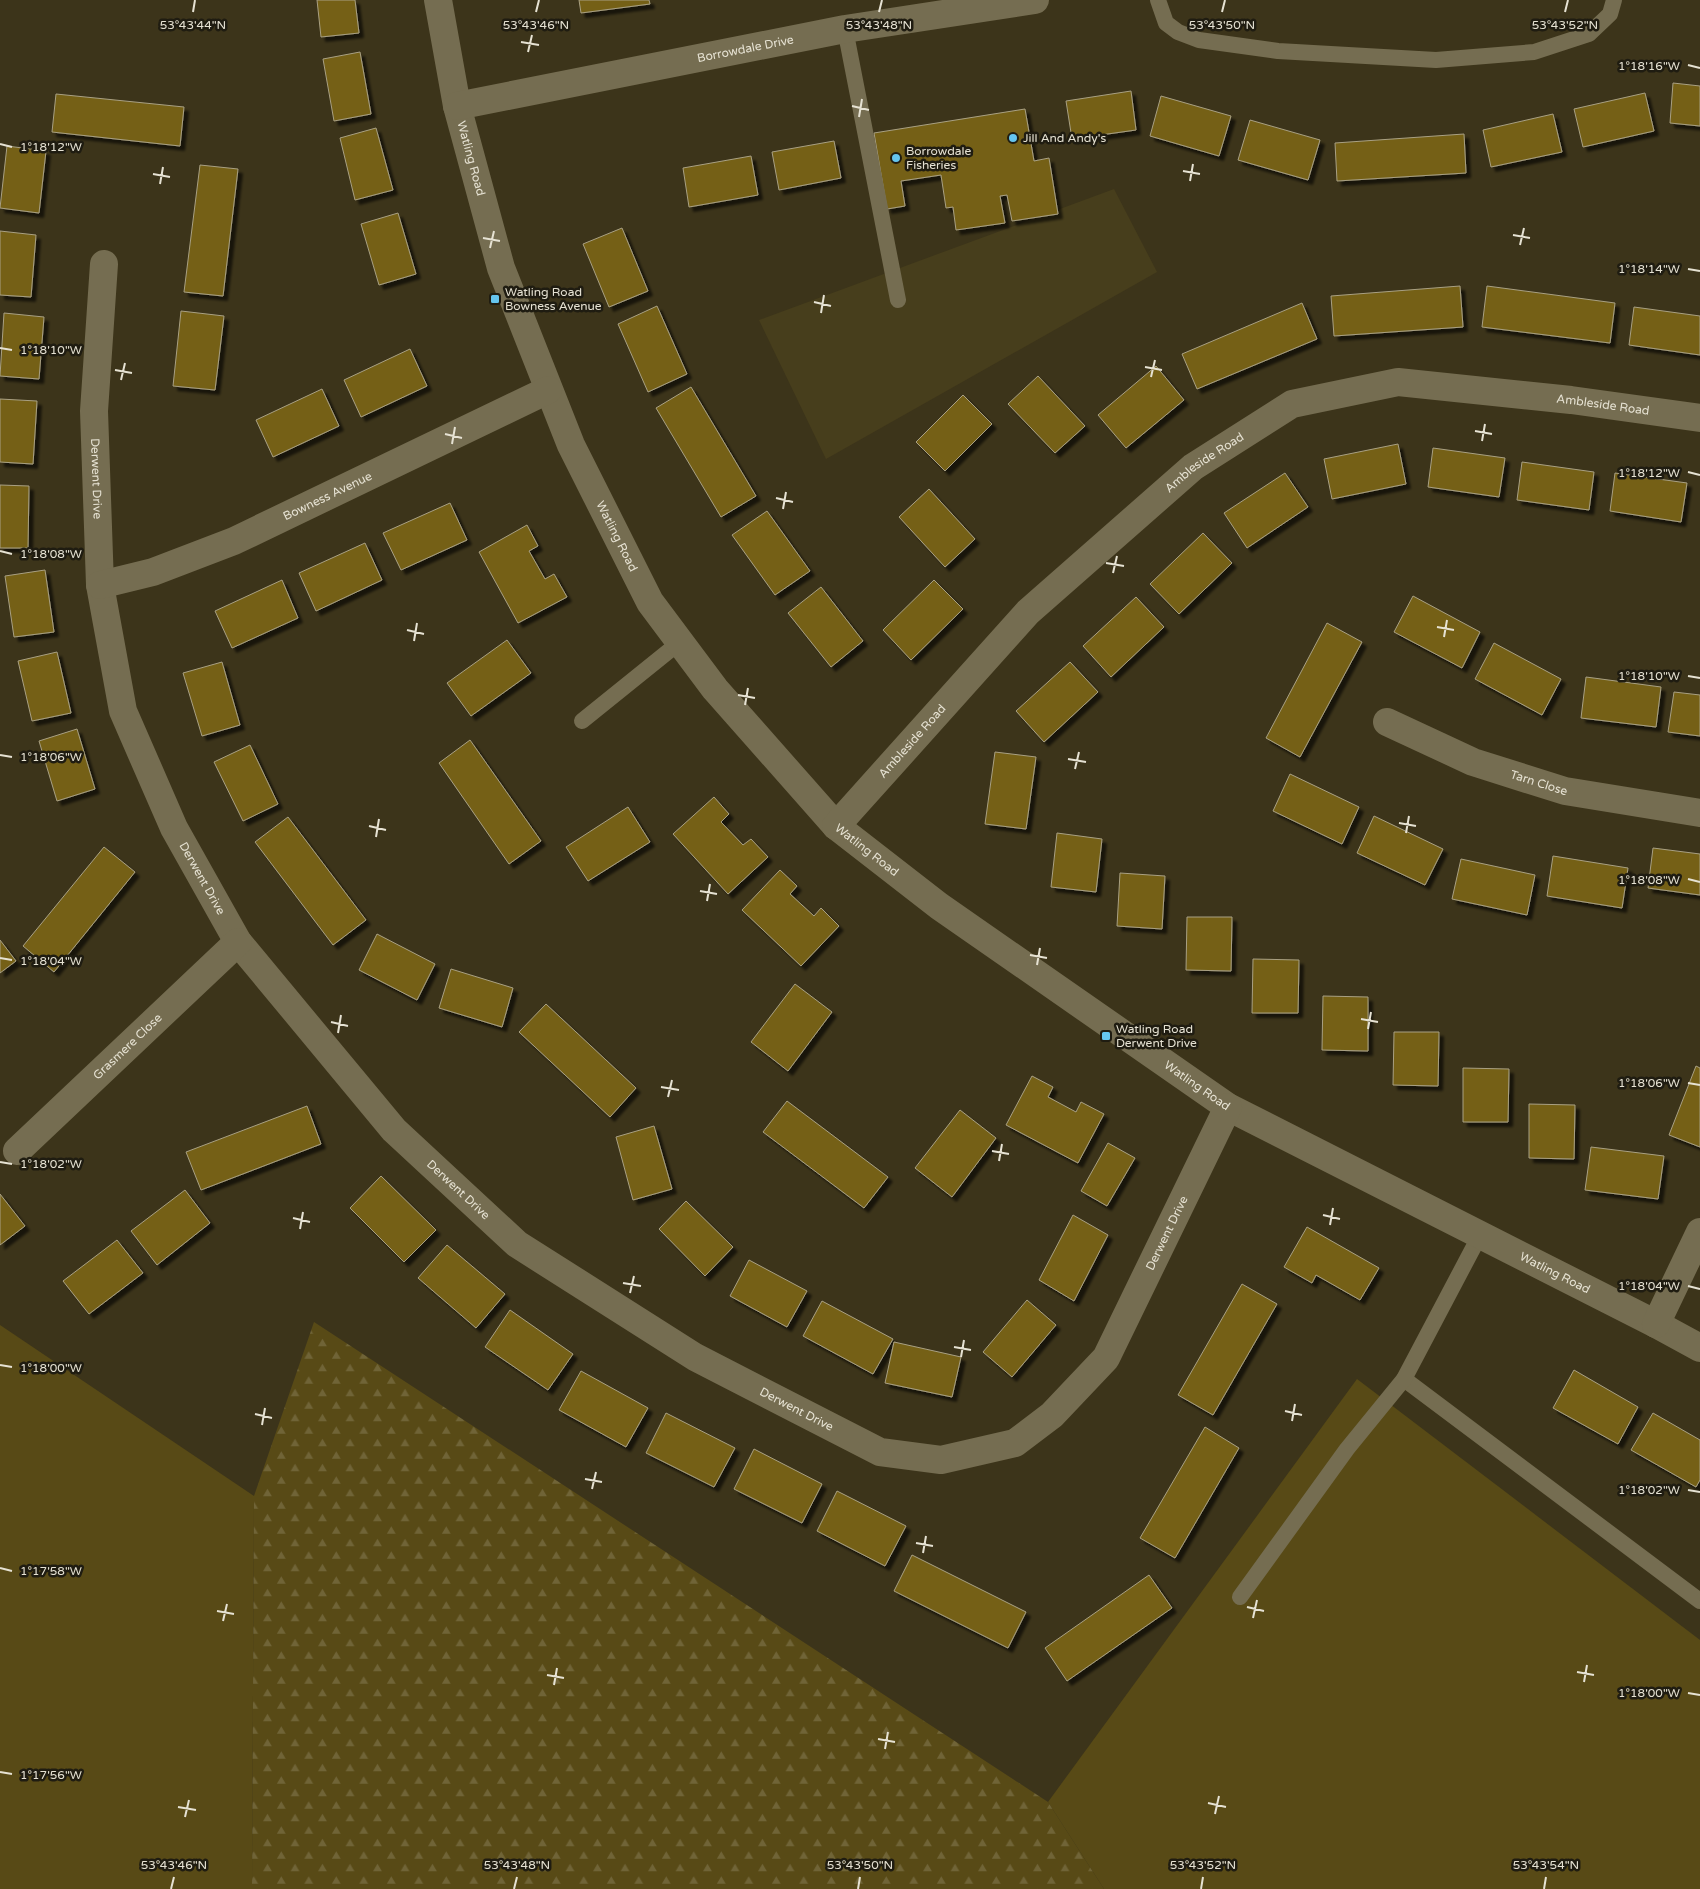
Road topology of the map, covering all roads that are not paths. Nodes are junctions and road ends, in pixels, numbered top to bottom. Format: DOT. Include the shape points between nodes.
graph roads {
  1 [pos="438,0"];
  2 [pos="1035,0"];
  3 [pos="1158,0"];
  4 [pos="1614,0"];
  5 [pos="892,10"];
  6 [pos="845,29"];
  7 [pos="457,106"];
  8 [pos="104,264"];
  9 [pos="898,300"];
  10 [pos="548,390"];
  11 [pos="1700,418"];
  12 [pos="100,585"];
  13 [pos="680,642"];
  14 [pos="582,722"];
  15 [pos="1387,722"];
  16 [pos="1700,813"];
  17 [pos="836,826"];
  18 [pos="238,942"];
  19 [pos="1228,1107"];
  20 [pos="18,1151"];
  21 [pos="1700,1232"];
  22 [pos="1480,1235"];
  23 [pos="1656,1324"];
  24 [pos="1700,1348"];
  25 [pos="1404,1379"];
  26 [pos="1240,1596"];
  27 [pos="1700,1601"];
  1 -- 7 [label="street, Watling Road"];
  2 -- 5 [label="street, Borrowdale Drive"];
  3 -- 4 [label="lane" via="1166,23 1178,32 1199,40 1278,51 1436,60 1534,52 1589,34 1610,14"];
  5 -- 6 [label="street, Borrowdale Drive"];
  6 -- 7 [label="street, Borrowdale Drive"];
  6 -- 9 [label="lane"];
  7 -- 10 [label="street, Watling Road" via="501,268"];
  8 -- 12 [label="street, Derwent Drive" via="94,411"];
  10 -- 12 [label="street, Bowness Avenue" via="234,541 154,572"];
  10 -- 13 [label="street, Watling Road" via="572,446 650,602"];
  11 -- 17 [label="street, Ambleside Road" via="1571,400 1398,382 1292,404 1193,467 1028,612"];
  12 -- 18 [label="street, Derwent Drive" via="123,711 174,828"];
  13 -- 14 [label="lane"];
  13 -- 17 [label="street, Watling Road" via="715,689"];
  15 -- 16 [label="street, Tarn Close" via="1473,762 1565,791"];
  17 -- 19 [label="street, Watling Road" via="939,906"];
  18 -- 19 [label="street, Derwent Drive" via="394,1130 517,1244 695,1357 880,1452 941,1460 1015,1443 1052,1414 1106,1358"];
  18 -- 20 [label="street, Grasmere Close"];
  19 -- 22 [label="street, Watling Road"];
  21 -- 23 [label="street"];
  22 -- 23 [label="street, Watling Road"];
  22 -- 25 [label="lane"];
  23 -- 24 [label="street, Watling Road"];
  25 -- 26 [label="lane" via="1347,1448"];
  25 -- 27 [label="lane"];
}
